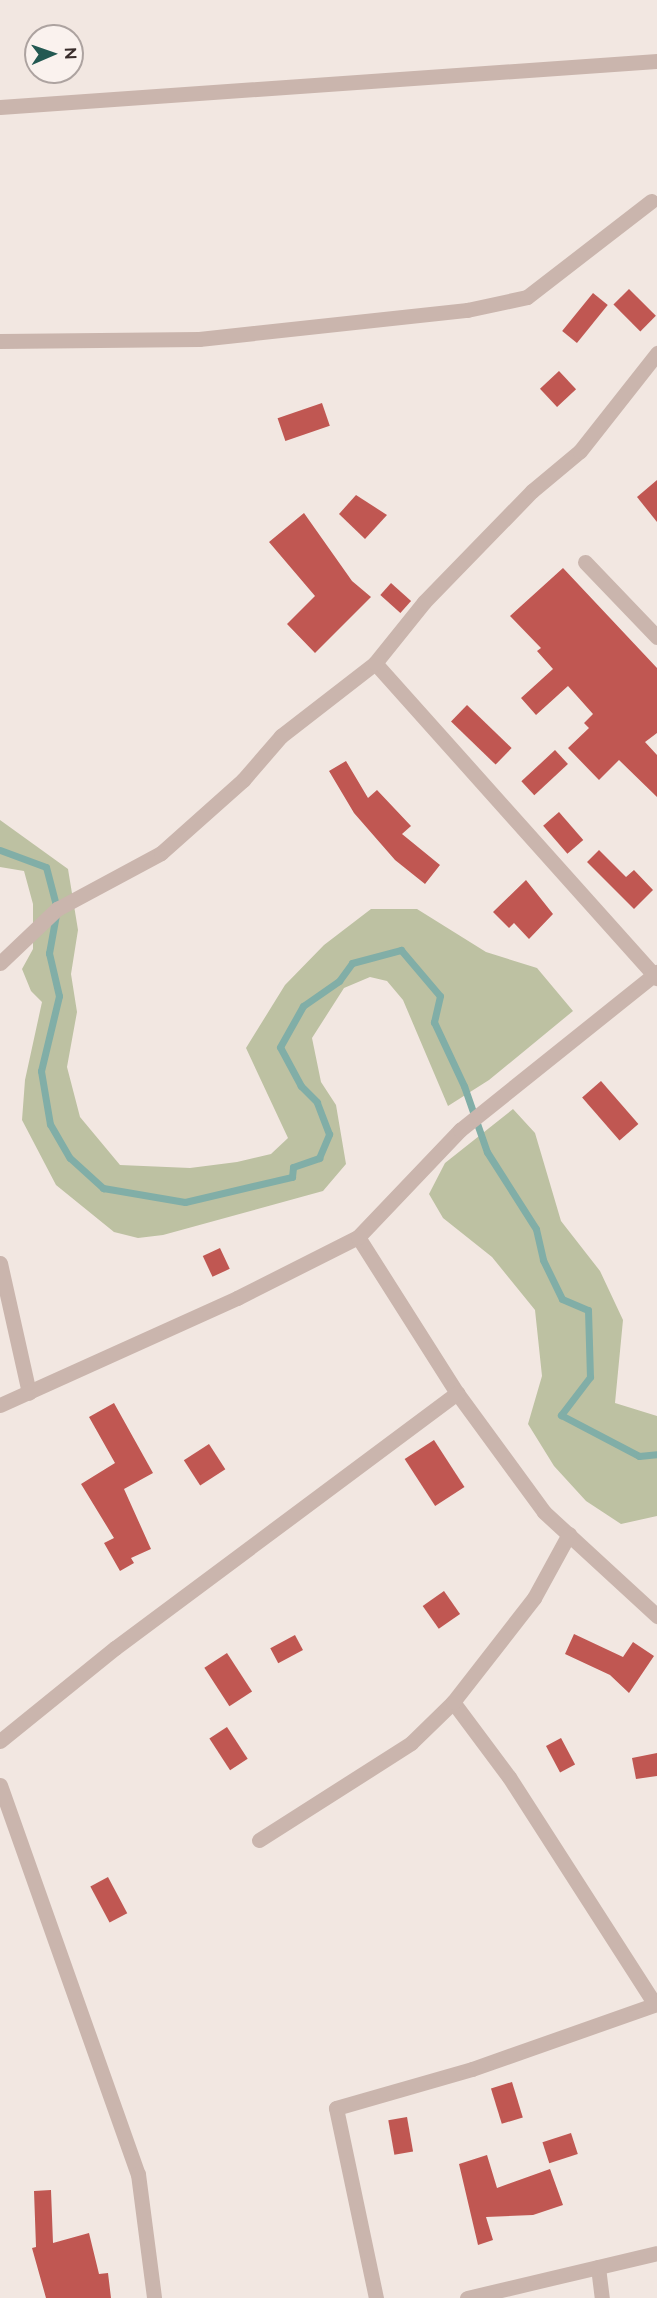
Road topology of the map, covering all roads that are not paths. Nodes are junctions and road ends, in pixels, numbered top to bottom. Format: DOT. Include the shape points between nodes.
graph roads {
  1 [pos="657,61"];
  2 [pos="0,107"];
  3 [pos="651,201"];
  4 [pos="0,341"];
  5 [pos="657,353"];
  6 [pos="585,562"];
  7 [pos="657,638"];
  8 [pos="375,663"];
  9 [pos="0,963"];
  10 [pos="656,975"];
  11 [pos="358,1237"];
  12 [pos="0,1263"];
  13 [pos="29,1393"];
  14 [pos="457,1394"];
  15 [pos="0,1405"];
  16 [pos="569,1534"];
  17 [pos="657,1616"];
  18 [pos="453,1702"];
  19 [pos="0,1741"];
  20 [pos="0,1785"];
  21 [pos="259,1840"];
  22 [pos="656,2004"];
  23 [pos="657,2253"];
  24 [pos="598,2267"];
  25 [pos="154,2298"];
  26 [pos="376,2298"];
  27 [pos="467,2298"];
  28 [pos="602,2298"];
  1 -- 2 [label="street"];
  3 -- 4 [label="street" via="526,297 467,310 199,339"];
  5 -- 8 [label="street" via="588,442 552,479 532,491 424,602"];
  6 -- 7 [label="street"];
  8 -- 9 [label="street" via="280,736 243,780 161,853 57,909"];
  8 -- 10 [label="street"];
  10 -- 11 [label="street" via="460,1130"];
  11 -- 13 [label="street" via="237,1298"];
  11 -- 14 [label="street"];
  12 -- 13 [label="street"];
  13 -- 15 [label="street"];
  14 -- 16 [label="street" via="544,1512"];
  14 -- 19 [label="street" via="115,1648"];
  16 -- 17 [label="street"];
  16 -- 18 [label="street" via="534,1598"];
  18 -- 21 [label="street" via="411,1743"];
  18 -- 22 [label="street" via="509,1777"];
  20 -- 25 [label="street" via="138,2174"];
  22 -- 26 [label="street" via="472,2069 336,2108"];
  23 -- 24 [label="street"];
  24 -- 27 [label="street"];
  24 -- 28 [label="street"];
}
